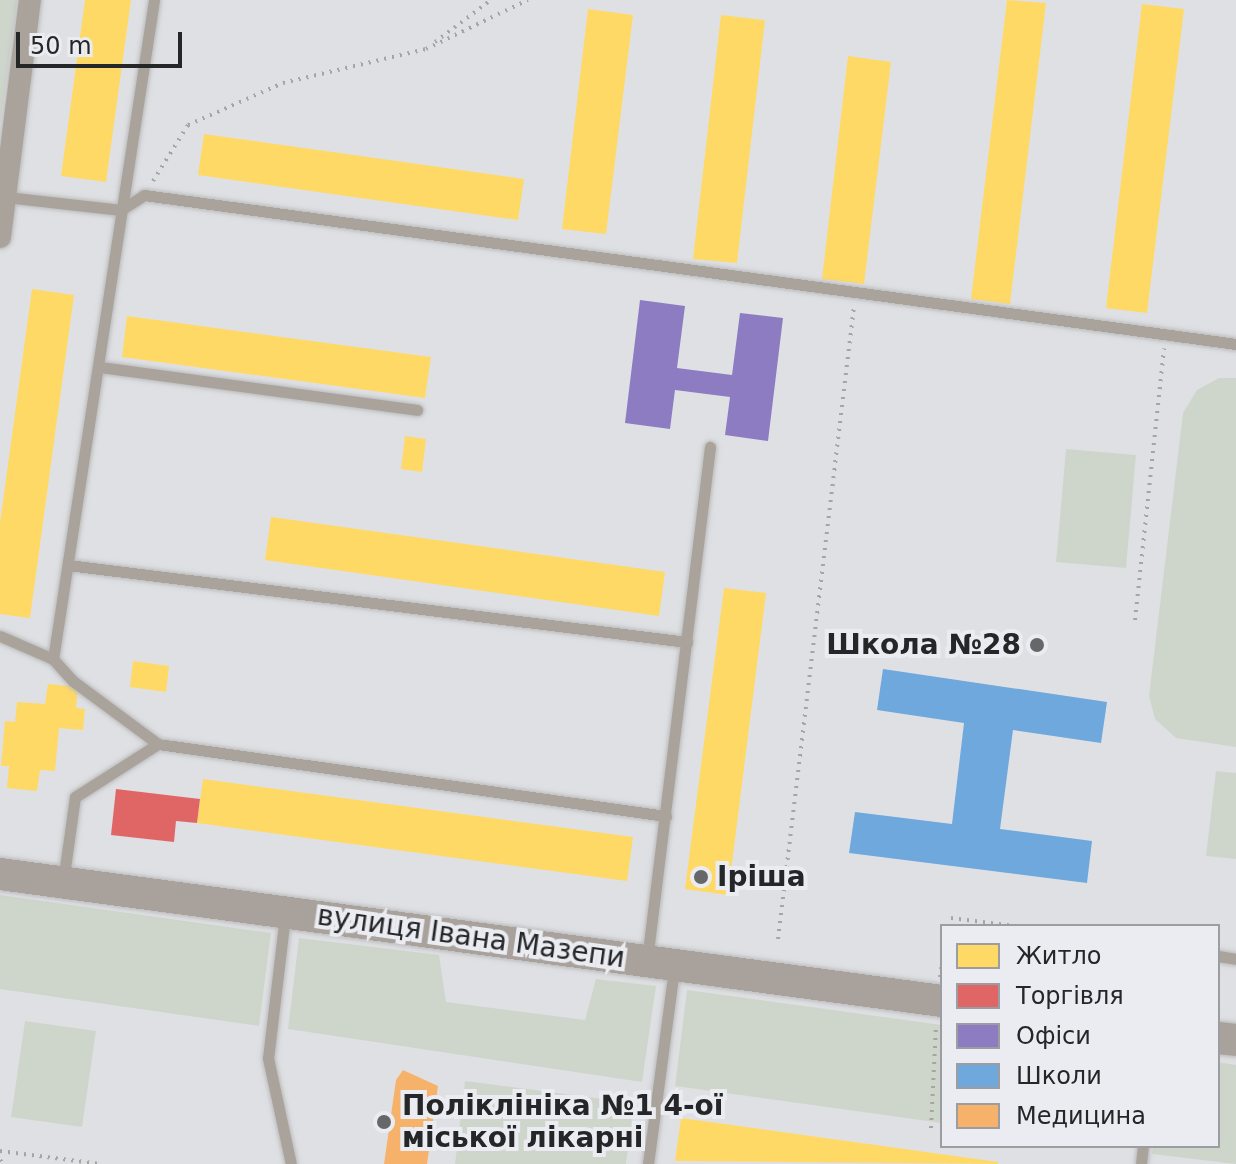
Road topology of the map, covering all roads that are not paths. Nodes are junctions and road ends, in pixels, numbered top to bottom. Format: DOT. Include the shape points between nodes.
graph roads {
  1 [pos="30,0"];
  2 [pos="154,0"];
  3 [pos="4,168"];
  4 [pos="6,197"];
  5 [pos="121,210"];
  6 [pos="0,237"];
  7 [pos="1236,344"];
  8 [pos="100,367"];
  9 [pos="417,410"];
  10 [pos="710,447"];
  11 [pos="68,565"];
  12 [pos="0,636"];
  13 [pos="687,642"];
  14 [pos="53,659"];
  15 [pos="158,744"];
  16 [pos="666,816"];
  17 [pos="0,874"];
  18 [pos="63,882"];
  19 [pos="285,912"];
  20 [pos="661,963"];
  21 [pos="940,1000"];
  22 [pos="291,1164"];
  23 [pos="648,1164"];
  1 -- 3 [label="street"];
  2 -- 5 [label="lane"];
  3 -- 4 [label="street"];
  4 -- 5 [label="lane"];
  4 -- 6 [label="street"];
  5 -- 7 [label="lane" via="144,195"];
  5 -- 8 [label="lane"];
  8 -- 9 [label="lane"];
  8 -- 11 [label="lane"];
  10 -- 13 [label="lane"];
  11 -- 13 [label="lane"];
  11 -- 14 [label="lane"];
  12 -- 14 [label="lane"];
  13 -- 16 [label="lane"];
  14 -- 15 [label="lane" via="73,681"];
  15 -- 16 [label="lane"];
  15 -- 18 [label="lane" via="75,797"];
  16 -- 20 [label="lane"];
  17 -- 18 [label="main road, вулиця Івана Мазепи"];
  18 -- 19 [label="main road, вулиця Івана Мазепи"];
  19 -- 20 [label="main road, вулиця Івана Мазепи"];
  19 -- 22 [label="lane" via="268,1058"];
  20 -- 21 [label="main road, вулиця Івана Мазепи"];
  20 -- 23 [label="lane"];
}
